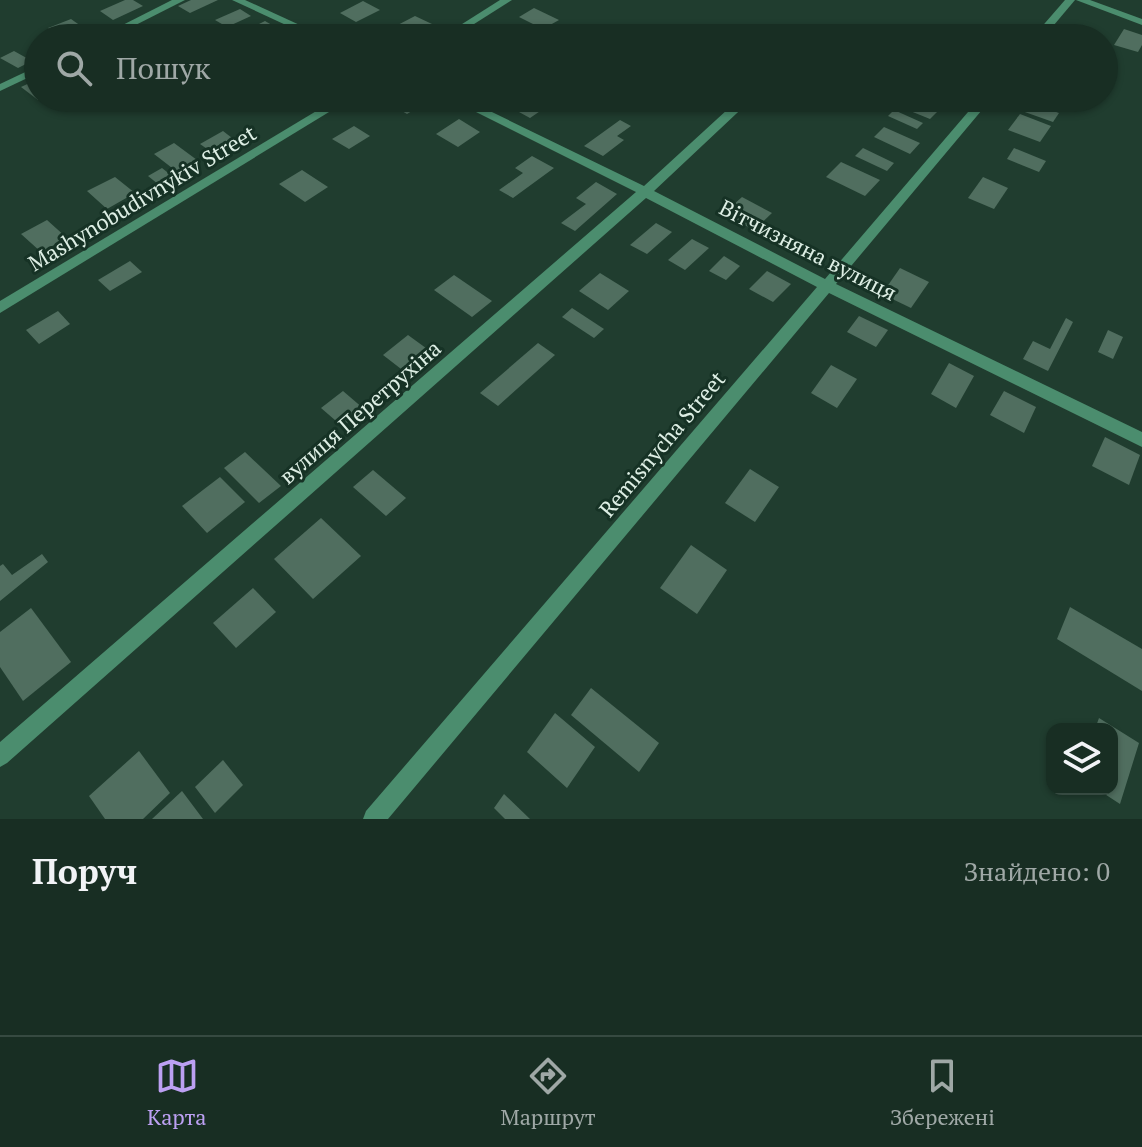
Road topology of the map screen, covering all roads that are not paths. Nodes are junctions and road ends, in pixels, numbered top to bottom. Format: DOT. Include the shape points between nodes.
graph roads {
  1 [pos="180,0"];
  2 [pos="237,0"];
  3 [pos="507,0"];
  4 [pos="1071,0"];
  5 [pos="1142,22"];
  6 [pos="131,24"];
  7 [pos="291,24"];
  8 [pos="468,24"];
  9 [pos="1050,24"];
  10 [pos="24,76"];
  11 [pos="0,88"];
  12 [pos="323,112"];
  13 [pos="483,112"];
  14 [pos="732,112"];
  15 [pos="974,112"];
  16 [pos="646,191"];
  17 [pos="825,285"];
  18 [pos="0,308"];
  19 [pos="1142,440"];
  20 [pos="0,756"];
  21 [pos="374,819"];
  1 -- 6 [label="street"];
  2 -- 7 [label="street"];
  3 -- 8 [label="street"];
  4 -- 5 [label="street"];
  4 -- 9 [label="street"];
  10 -- 11 [label="street"];
  12 -- 18 [label="street, Mashynobudivnykiv Street"];
  13 -- 16 [label="street, Вітчизняна вулиця"];
  14 -- 16 [label="street, вулиця Перетрухіна"];
  15 -- 17 [label="street, Remisnycha Street"];
  16 -- 17 [label="street, Вітчизняна вулиця"];
  16 -- 20 [label="street, вулиця Перетрухіна"];
  17 -- 19 [label="street, Вітчизняна вулиця"];
  17 -- 21 [label="street, Remisnycha Street"];
}
